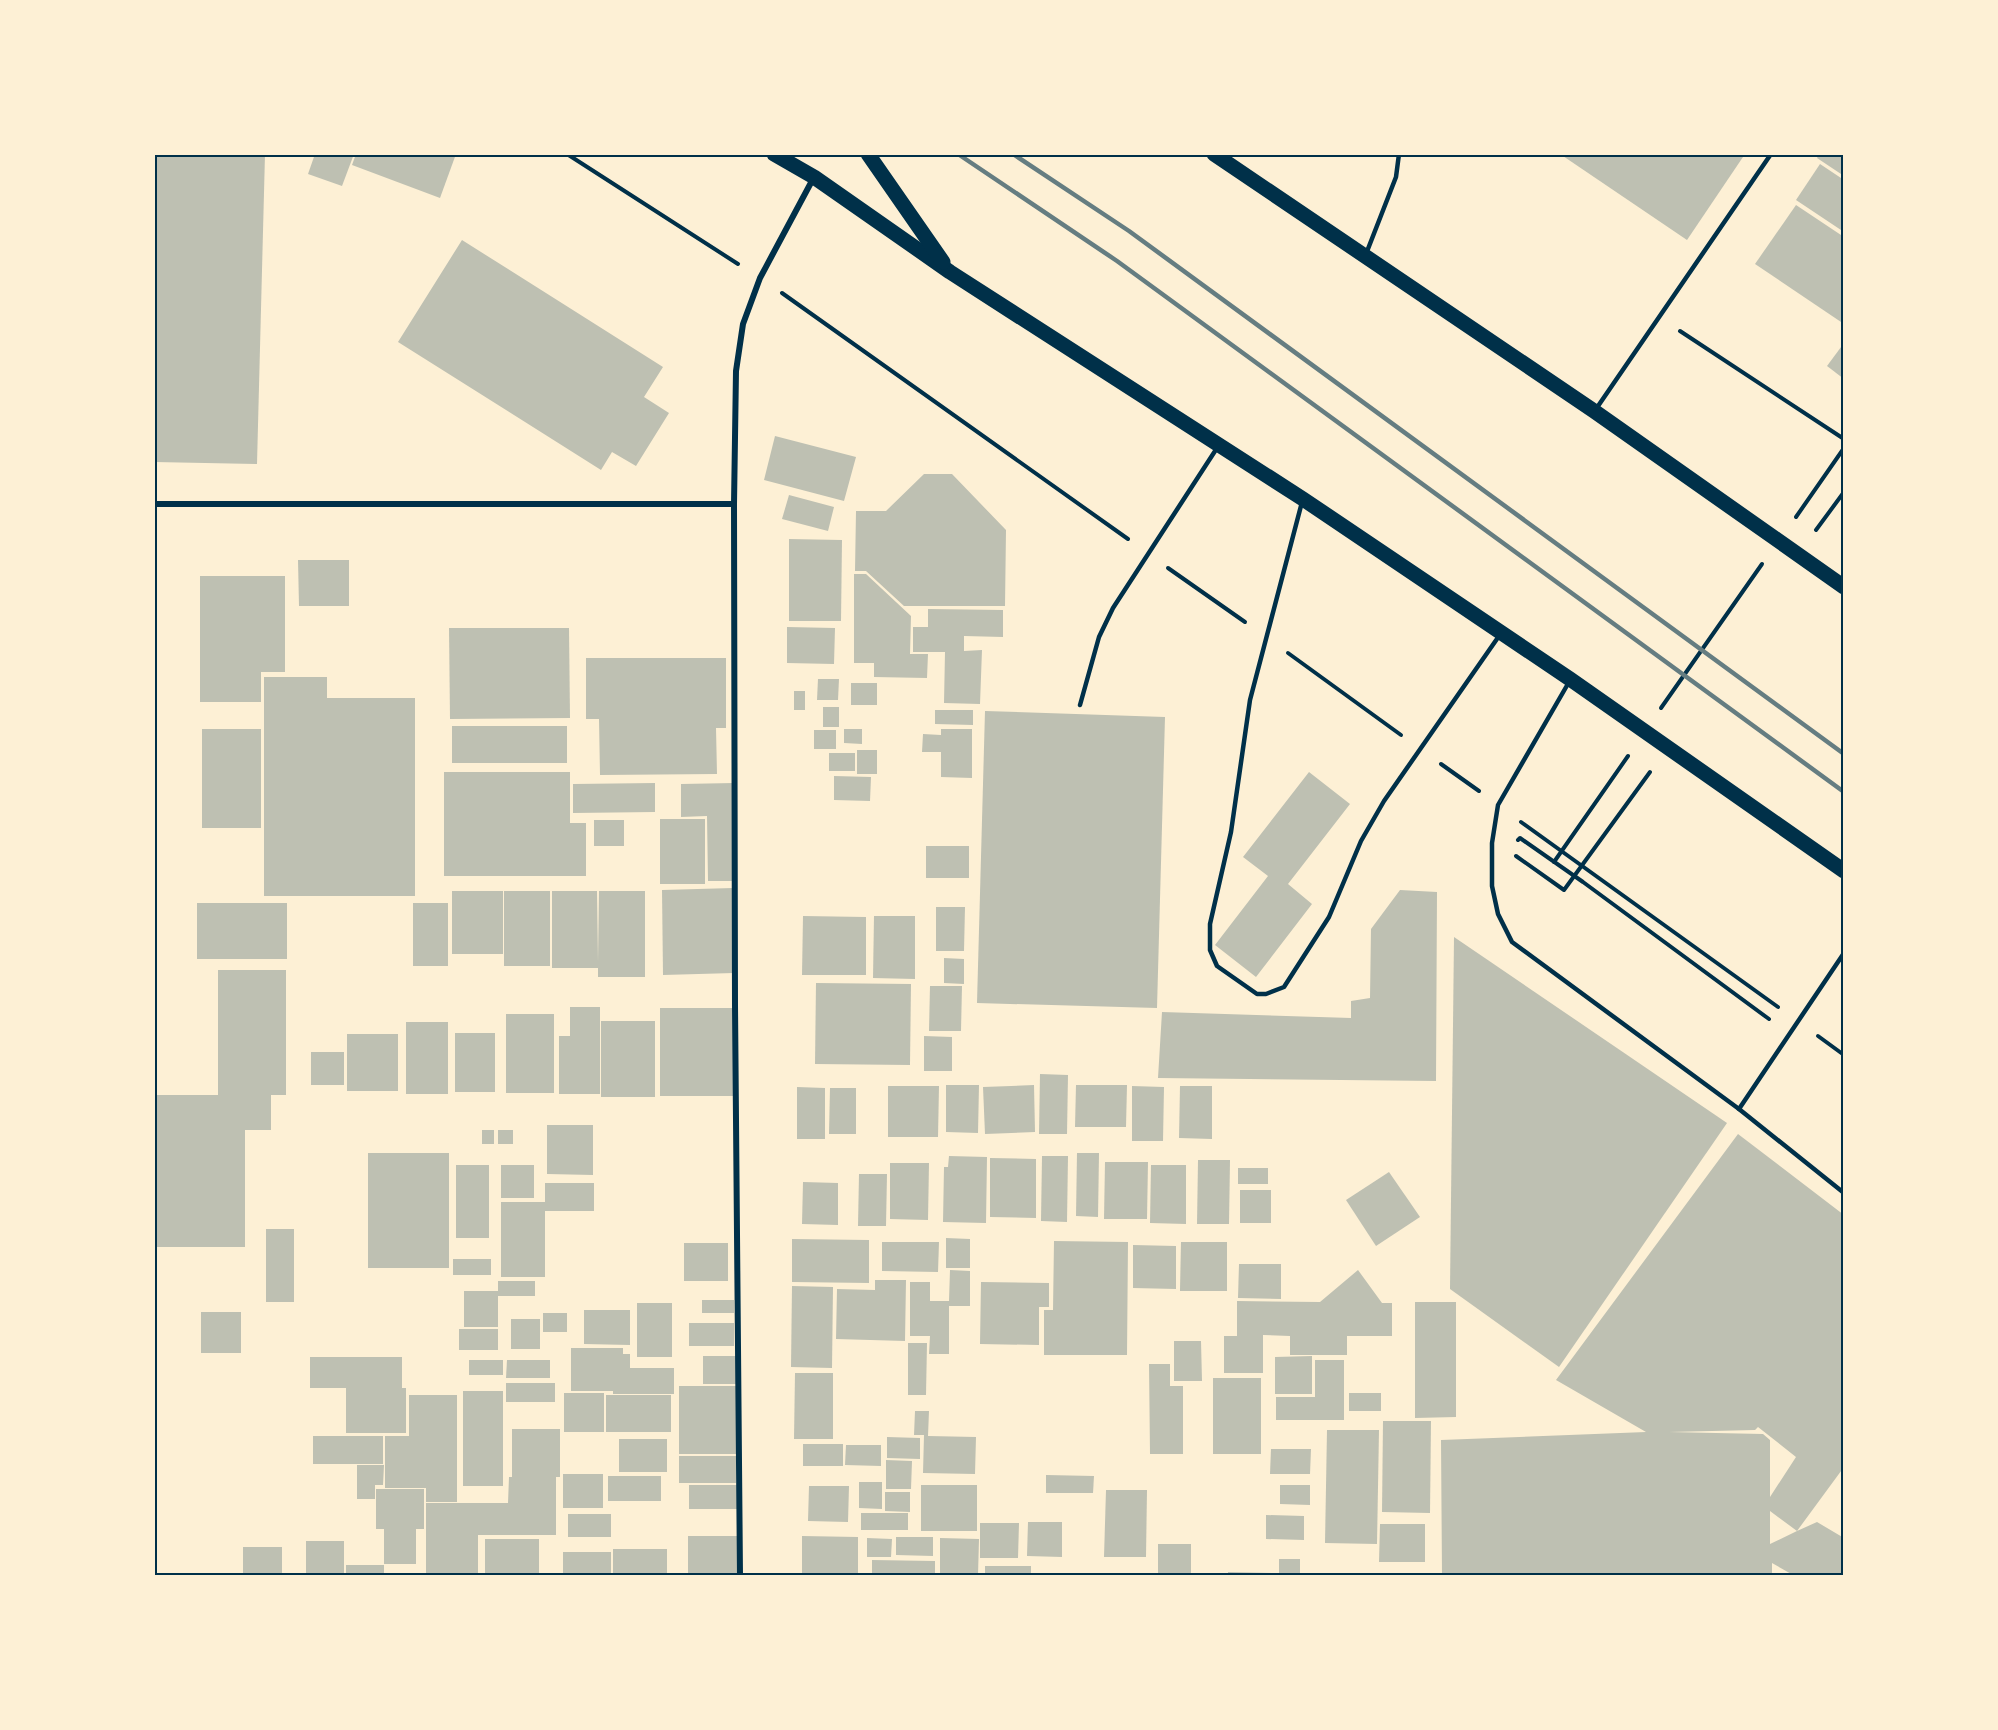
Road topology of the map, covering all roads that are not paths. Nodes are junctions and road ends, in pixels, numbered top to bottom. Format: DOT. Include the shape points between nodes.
graph roads {
  1 [pos="774,154"];
  2 [pos="868,154"];
  3 [pos="1209,154"];
  4 [pos="1399,154"];
  5 [pos="1771,154"];
  6 [pos="1219,158"];
  7 [pos="814,177"];
  8 [pos="1366,255"];
  9 [pos="950,272"];
  10 [pos="1594,411"];
  11 [pos="1219,445"];
  12 [pos="1303,499"];
  13 [pos="154,504"];
  14 [pos="734,504"];
  15 [pos="1844,587"];
  16 [pos="1502,632"];
  17 [pos="1570,679"];
  18 [pos="1080,705"];
  19 [pos="1844,871"];
  20 [pos="1844,953"];
  21 [pos="1739,1108"];
  22 [pos="1844,1193"];
  23 [pos="740,1575"];
  1 -- 7 [label="main road"];
  2 -- 9 [label="main road"];
  3 -- 6 [label="main road"];
  4 -- 8 [label="lane" via="1396,177"];
  5 -- 10 [label="lane"];
  6 -- 8 [label="main road"];
  7 -- 9 [label="main road"];
  7 -- 14 [label="street" via="760,278 743,324 736,371"];
  8 -- 10 [label="main road"];
  9 -- 11 [label="main road"];
  10 -- 15 [label="main road"];
  11 -- 12 [label="main road"];
  11 -- 18 [label="lane" via="1113,608 1099,637"];
  12 -- 16 [label="main road"];
  12 -- 16 [label="lane" via="1250,700 1231,832 1210,924 1210,950 1216,966 1257,994 1284,987 1329,917 1361,841 1420,748"];
  13 -- 14 [label="street"];
  14 -- 23 [label="street"];
  16 -- 17 [label="main road"];
  17 -- 19 [label="main road"];
  17 -- 21 [label="lane" via="1498,805 1492,843 1492,886 1498,914 1512,942"];
  20 -- 21 [label="lane"];
  21 -- 22 [label="lane"];
}
